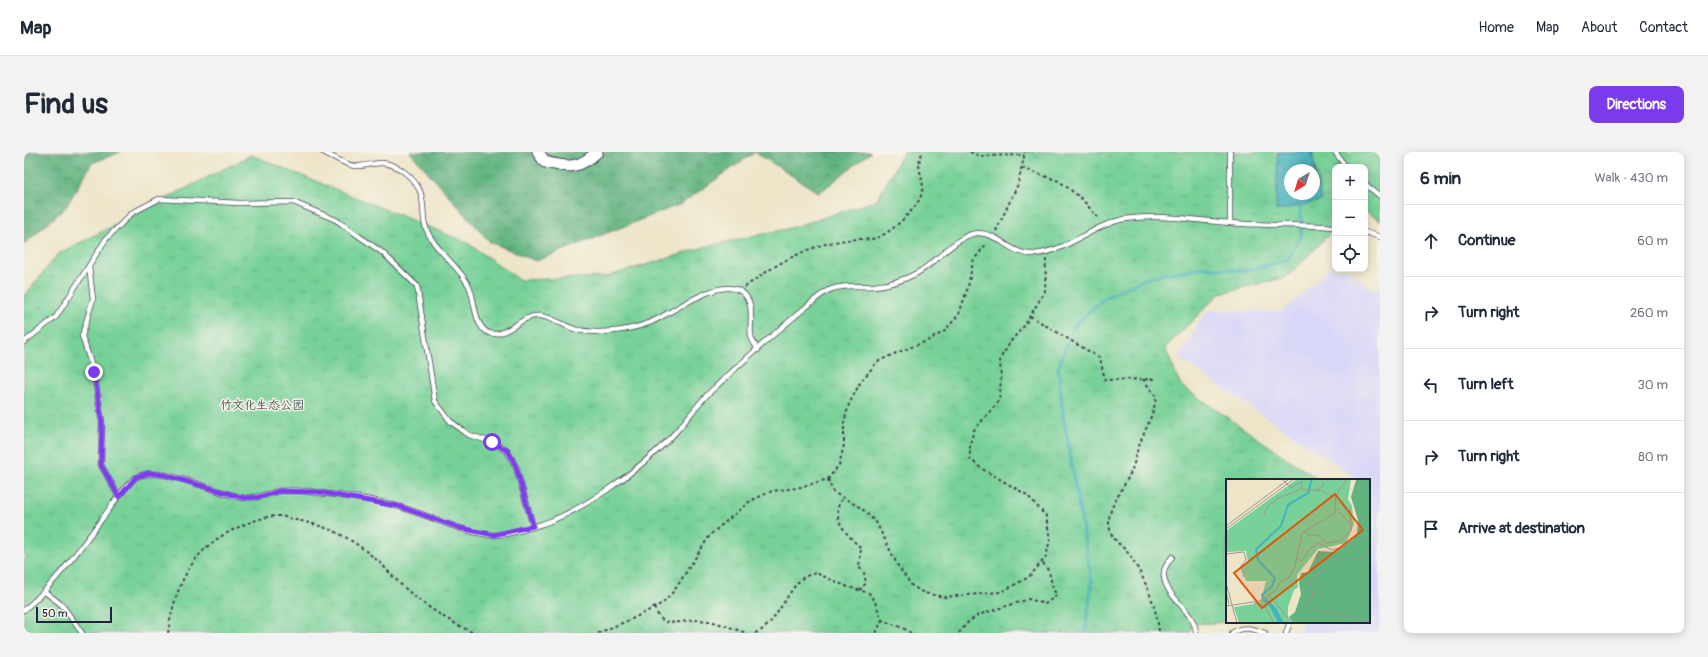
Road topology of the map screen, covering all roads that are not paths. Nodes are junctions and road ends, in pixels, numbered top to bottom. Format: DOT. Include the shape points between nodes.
graph roads {
  1 [pos="323,152"];
  2 [pos="538,152"];
  3 [pos="597,152"];
  4 [pos="1230,152"];
  5 [pos="1335,152"];
  6 [pos="1344,164"];
  7 [pos="1368,186"];
  8 [pos="1380,196"];
  9 [pos="1230,223"];
  10 [pos="1332,226"];
  11 [pos="1368,233"];
  12 [pos="1380,237"];
  13 [pos="89,266"];
  14 [pos="24,342"];
  15 [pos="758,350"];
  16 [pos="119,497"];
  17 [pos="533,526"];
  18 [pos="1172,557"];
  19 [pos="45,592"];
  20 [pos="24,610"];
  21 [pos="1290,623"];
  22 [pos="82,633"];
  23 [pos="1196,633"];
  24 [pos="1232,633"];
  25 [pos="1265,633"];
  26 [pos="1286,633"];
  1 -- 15 [label="lane" via="353,166 381,163 396,167 412,178 420,190 425,226 470,288 478,321 484,330 494,334 502,332 525,319 539,316 576,329 602,332 616,330 650,322 716,289 731,288 745,295 750,306 751,338"];
  2 -- 3 [label="street" via="546,162 574,166 586,163"];
  4 -- 9 [label="lane"];
  5 -- 6 [label="lane"];
  7 -- 8 [label="lane"];
  9 -- 10 [label="lane"];
  9 -- 15 [label="lane" via="1168,216 1120,220 1104,225 1055,250 1030,255 1011,249 993,236 971,234 914,275 874,286 842,287 826,291"];
  11 -- 12 [label="lane"];
  13 -- 14 [label="lane" via="56,317"];
  13 -- 16 [label="lane" via="93,299 82,336 94,372 102,422 101,465"];
  13 -- 17 [label="lane" via="106,239 132,214 159,199 240,203 293,202 336,220 383,253 417,286 435,401 450,421 468,435 492,442 508,451 516,467"];
  15 -- 17 [label="lane" via="706,396 689,419 664,445 634,469 599,495 570,512"];
  16 -- 17 [label="lane" via="136,477 149,473 165,475 244,498 280,491 318,492 398,506 460,528 494,535"];
  16 -- 19 [label="lane"];
  18 -- 23 [label="lane" via="1164,570 1166,585 1196,628"];
  19 -- 20 [label="lane"];
  19 -- 22 [label="lane" via="62,605"];
  21 -- 26 [label="lane"];
  24 -- 25 [label="lane" via="1251,627"];
}
